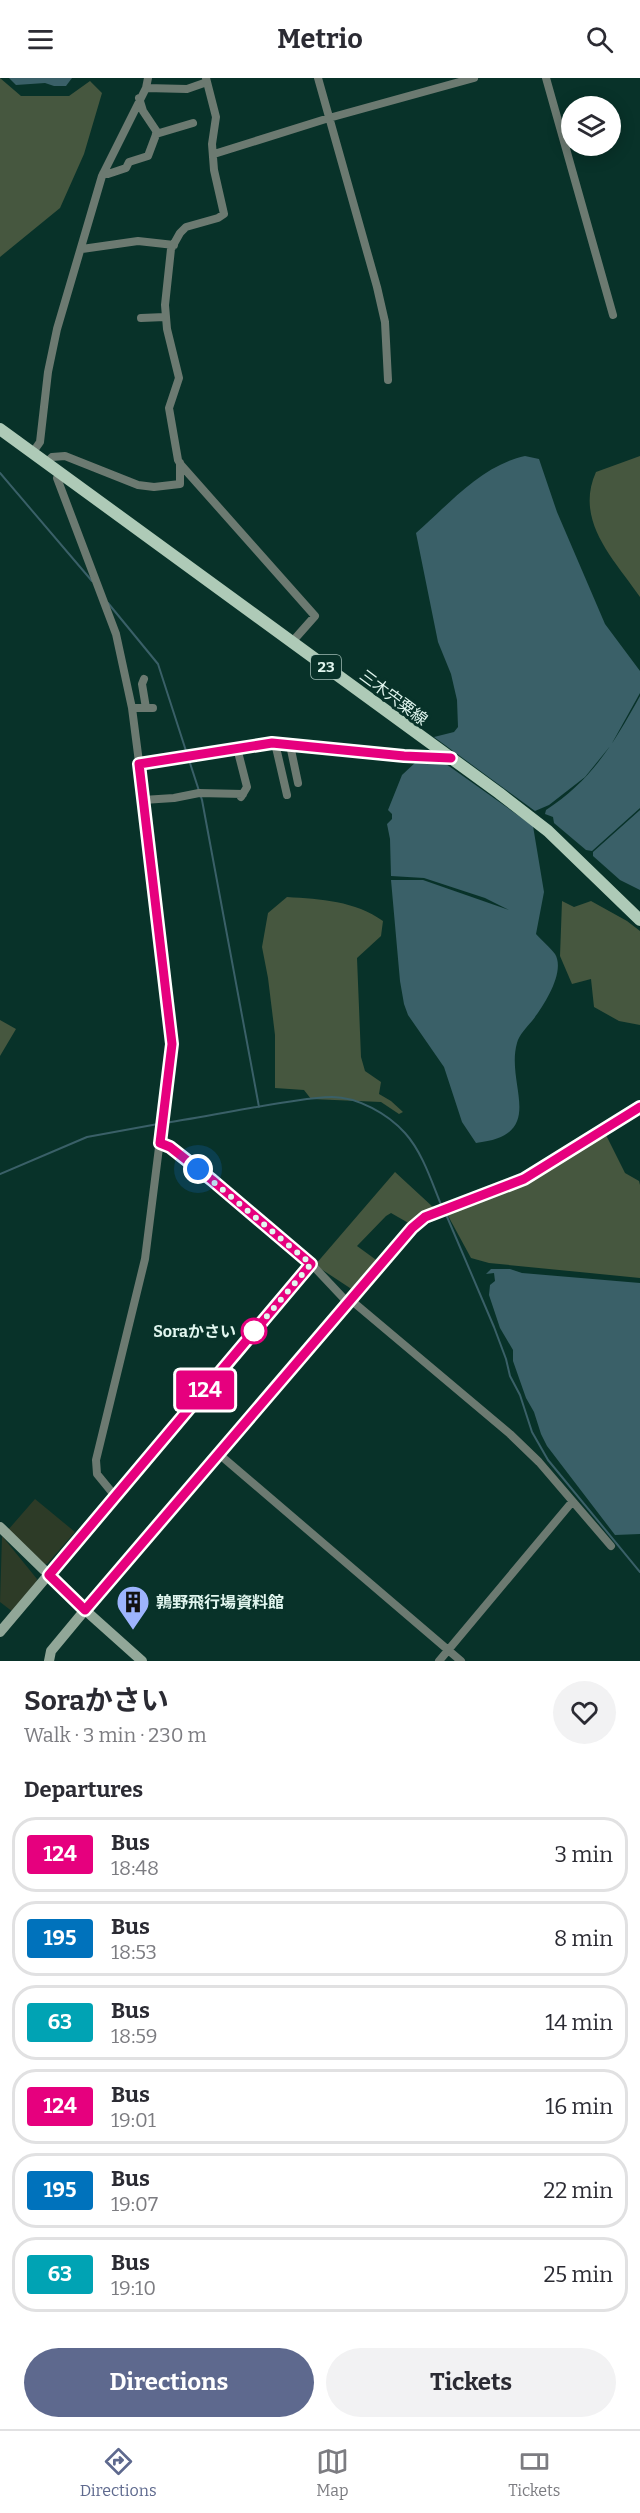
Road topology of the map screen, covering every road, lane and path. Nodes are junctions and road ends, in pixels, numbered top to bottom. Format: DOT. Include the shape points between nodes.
graph roads {
  1 [pos="148,78"];
  2 [pos="318,78"];
  3 [pos="474,78"];
  4 [pos="546,78"];
  5 [pos="207,80"];
  6 [pos="146,88"];
  7 [pos="139,98"];
  8 [pos="329,118"];
  9 [pos="193,123"];
  10 [pos="156,134"];
  11 [pos="214,154"];
  12 [pos="103,174"];
  13 [pos="174,245"];
  14 [pos="82,249"];
  15 [pos="613,315"];
  16 [pos="165,317"];
  17 [pos="141,318"];
  18 [pos="388,380"];
  19 [pos="0,429"];
  20 [pos="33,452"];
  21 [pos="46,463"];
  22 [pos="180,463"];
  23 [pos="60,472"];
  24 [pos="292,642"];
  25 [pos="126,686"];
  26 [pos="132,708"];
  27 [pos="275,743"];
  28 [pos="290,745"];
  29 [pos="237,748"];
  30 [pos="451,758"];
  31 [pos="139,764"];
  32 [pos="298,783"];
  33 [pos="287,795"];
  34 [pos="143,800"];
  35 [pos="640,920"];
  36 [pos="640,1107"];
  37 [pos="160,1143"];
  38 [pos="311,1264"];
  39 [pos="350,1302"];
  40 [pos="220,1455"];
  41 [pos="115,1496"];
  42 [pos="572,1502"];
  43 [pos="0,1527"];
  44 [pos="611,1546"];
  45 [pos="49,1575"];
  46 [pos="85,1610"];
  47 [pos="0,1632"];
  48 [pos="448,1650"];
  49 [pos="49,1661"];
  50 [pos="142,1661"];
  51 [pos="439,1661"];
  52 [pos="461,1661"];
  1 -- 6 [label="street"];
  2 -- 8 [label="street"];
  3 -- 8 [label="street"];
  4 -- 15 [label="street"];
  5 -- 6 [label="street" via="187,89"];
  5 -- 11 [label="street" via="216,117"];
  6 -- 7 [label="street"];
  7 -- 10 [label="street"];
  7 -- 12 [label="street"];
  8 -- 11 [label="street"];
  8 -- 18 [label="street" via="385,322"];
  9 -- 10 [label="street"];
  10 -- 12 [label="street" via="148,156"];
  11 -- 13 [label="street" via="224,214 186,227"];
  12 -- 14 [label="street"];
  13 -- 14 [label="street" via="138,241"];
  13 -- 16 [label="street" via="166,277"];
  14 -- 20 [label="street" via="57,329 40,442"];
  16 -- 17 [label="street"];
  16 -- 22 [label="street" via="179,378 170,408"];
  19 -- 20 [label="main road, 三木宍粟線 / 23"];
  20 -- 21 [label="main road, 三木宍粟線 / 23"];
  21 -- 22 [label="street" via="52,457 66,456 138,485 154,487 180,484"];
  21 -- 23 [label="main road, 三木宍粟線 / 23"];
  22 -- 24 [label="street" via="315,616"];
  23 -- 24 [label="main road, 三木宍粟線 / 23"];
  23 -- 25 [label="street" via="57,478 116,634"];
  24 -- 30 [label="main road, 三木宍粟線 / 23"];
  25 -- 26 [label="street"];
  25 -- 26 [label="street" via="143,681 149,708"];
  26 -- 31 [label="street"];
  27 -- 28 [label="street"];
  27 -- 29 [label="street"];
  27 -- 33 [label="street"];
  28 -- 30 [label="street"];
  28 -- 32 [label="street"];
  29 -- 31 [label="street"];
  29 -- 34 [label="street" via="246,776 247,787 242,796 199,793"];
  30 -- 35 [label="main road, 三木宍粟線 / 23" via="548,831"];
  31 -- 34 [label="street"];
  34 -- 37 [label="street" via="172,1044"];
  36 -- 39 [label="street" via="524,1179 425,1217"];
  37 -- 38 [label="street" via="212,1180"];
  37 -- 41 [label="street" via="145,1259 96,1460 97,1474"];
  38 -- 39 [label="street"];
  38 -- 41 [label="street"];
  39 -- 40 [label="street"];
  39 -- 42 [label="street" via="510,1434"];
  40 -- 46 [label="street"];
  40 -- 48 [label="street"];
  41 -- 45 [label="street"];
  42 -- 44 [label="street"];
  42 -- 48 [label="street"];
  43 -- 45 [label="street"];
  45 -- 46 [label="street"];
  45 -- 47 [label="street"];
  46 -- 49 [label="street" via="51,1651"];
  46 -- 50 [label="street"];
  48 -- 51 [label="street"];
  48 -- 52 [label="street"];
}
